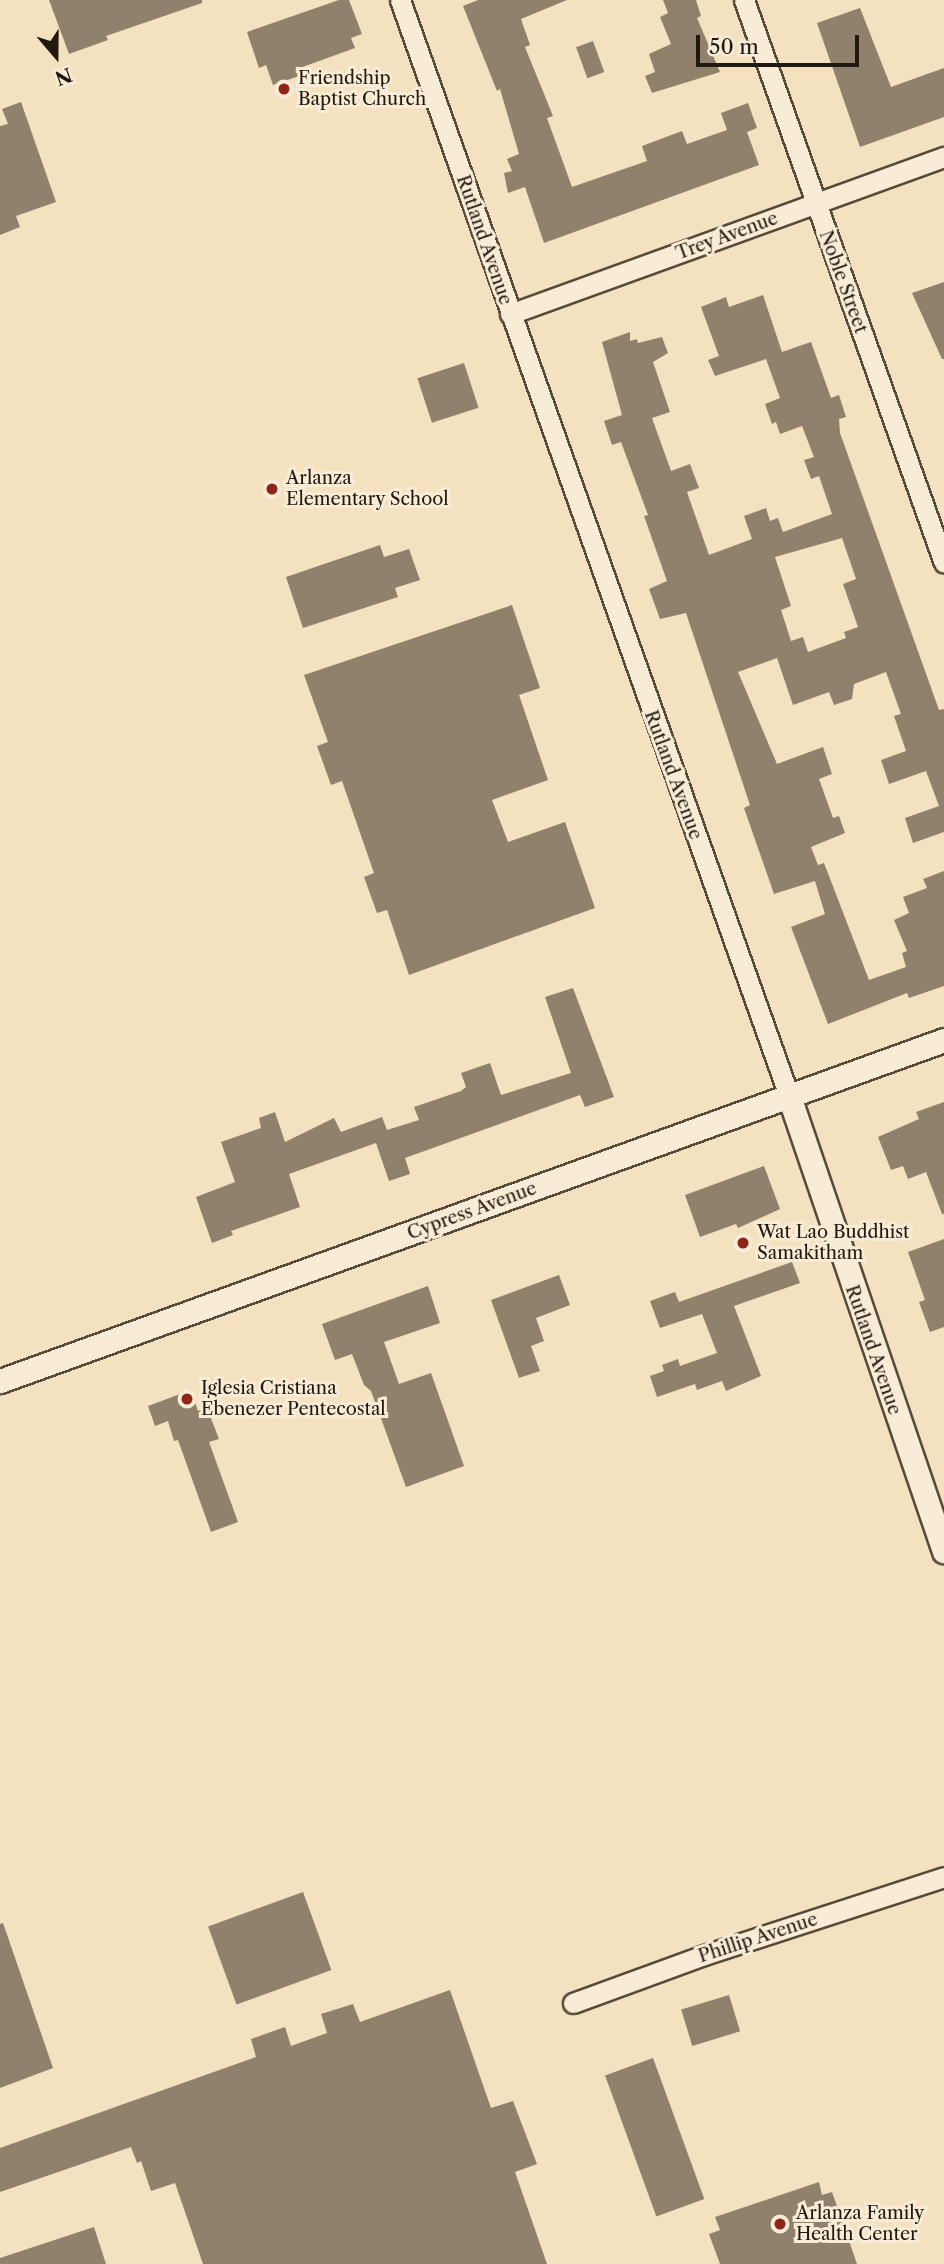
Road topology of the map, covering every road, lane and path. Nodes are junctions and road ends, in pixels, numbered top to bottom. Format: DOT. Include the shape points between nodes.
graph roads {
  1 [pos="400,0"];
  2 [pos="744,0"];
  3 [pos="944,157"];
  4 [pos="815,204"];
  5 [pos="510,314"];
  6 [pos="944,563"];
  7 [pos="944,1040"];
  8 [pos="789,1096"];
  9 [pos="0,1381"];
  10 [pos="944,1551"];
  11 [pos="944,1877"];
  12 [pos="573,2003"];
  1 -- 5 [label="street, Rutland Avenue"];
  2 -- 4 [label="street, Noble Street"];
  3 -- 4 [label="street, Trey Avenue"];
  4 -- 5 [label="street, Trey Avenue"];
  4 -- 6 [label="street, Noble Street"];
  5 -- 8 [label="street, Rutland Avenue"];
  7 -- 8 [label="street, Cypress Avenue"];
  8 -- 9 [label="street, Cypress Avenue"];
  8 -- 10 [label="street, Rutland Avenue"];
  11 -- 12 [label="street, Phillip Avenue"];
}
